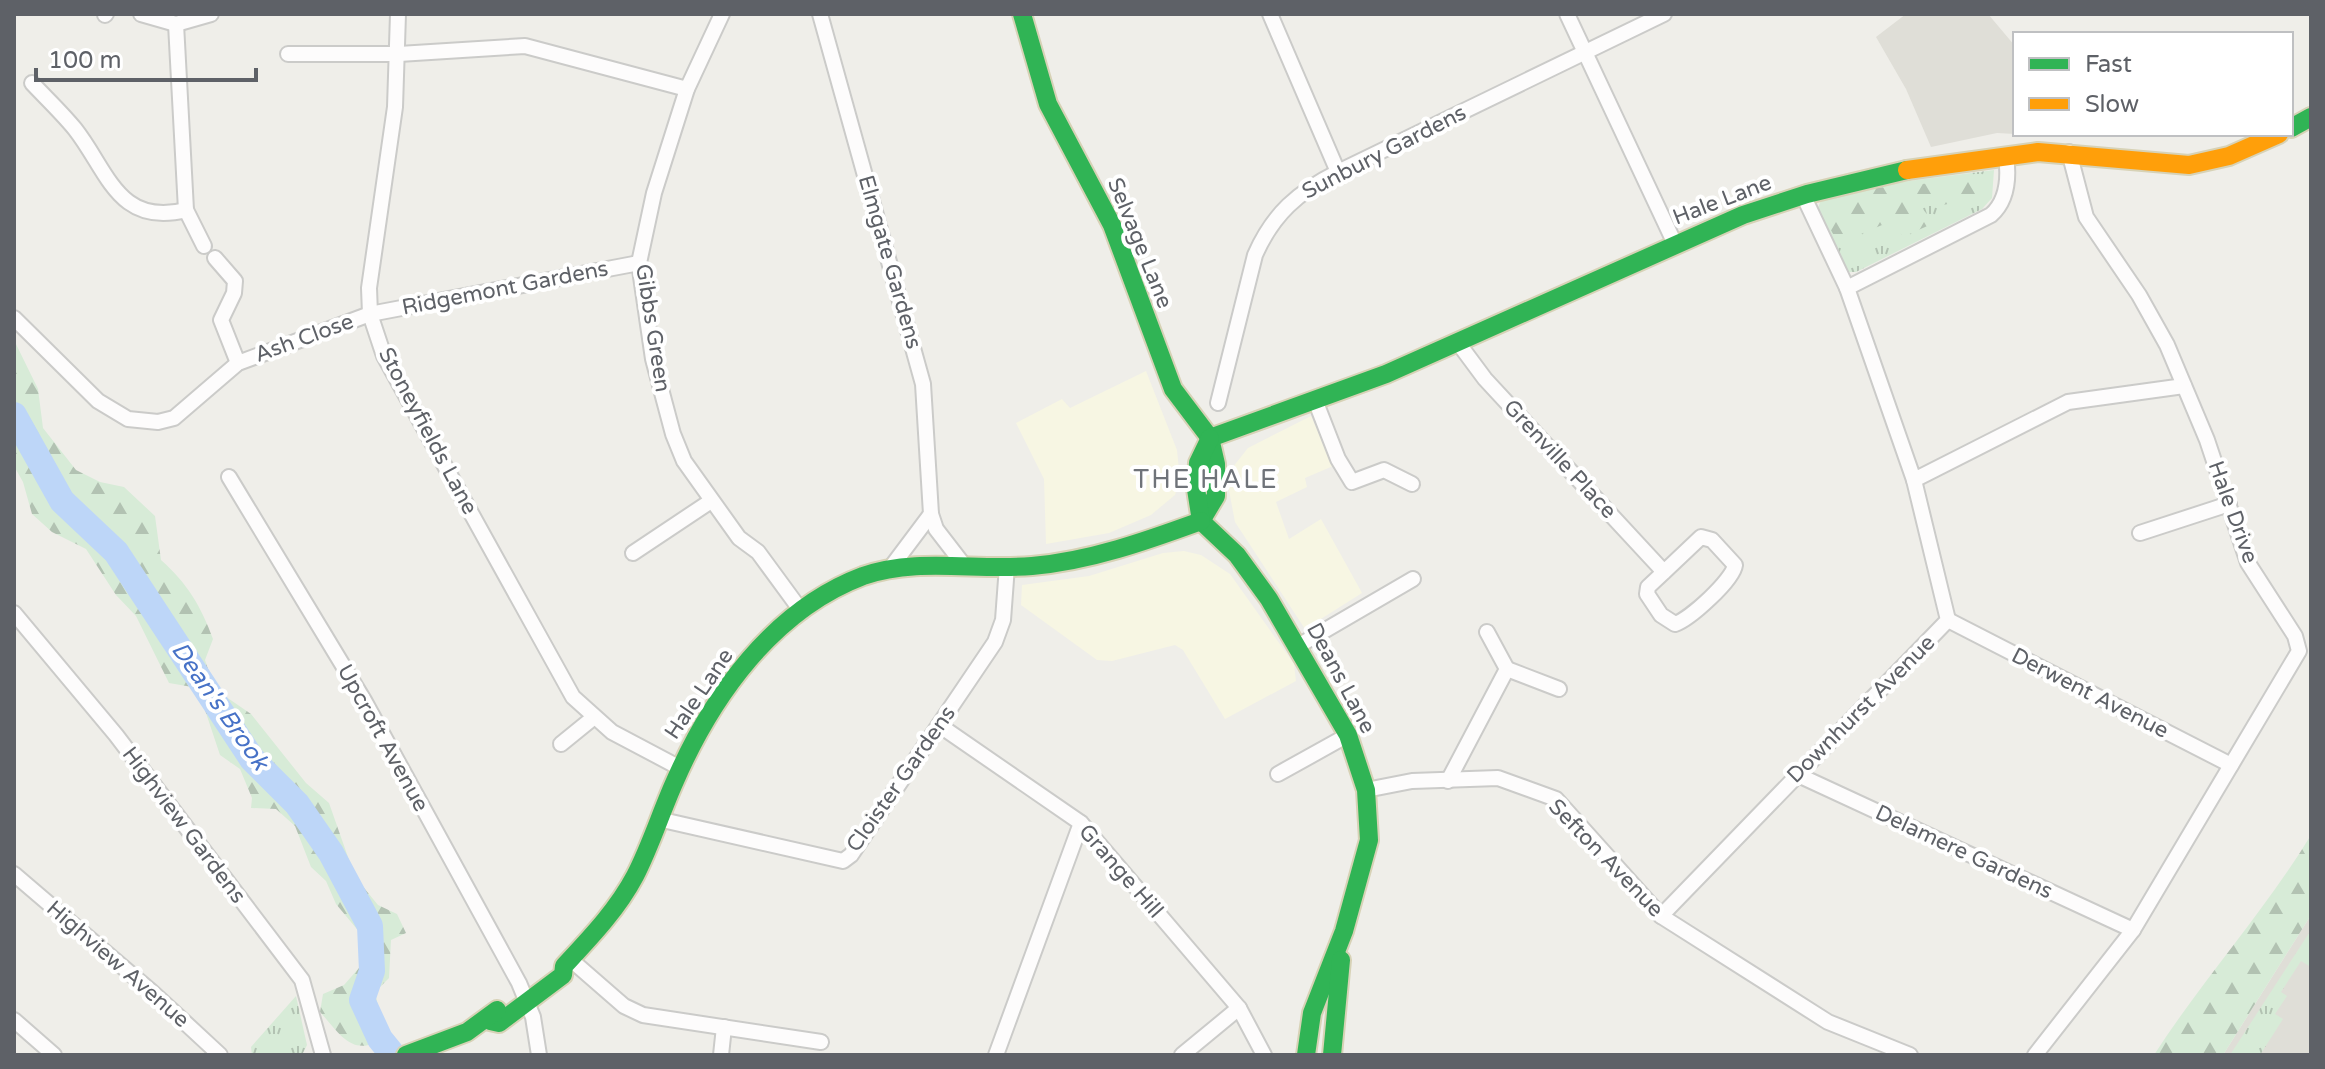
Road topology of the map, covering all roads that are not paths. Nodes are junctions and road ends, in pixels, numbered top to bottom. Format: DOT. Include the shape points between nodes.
graph roads {
  1 [pos="141,14"];
  2 [pos="211,14"];
  3 [pos="398,14"];
  4 [pos="722,14"];
  5 [pos="820,14"];
  6 [pos="1022,14"];
  7 [pos="1270,14"];
  8 [pos="1567,14"];
  9 [pos="1664,14"];
  10 [pos="176,24"];
  11 [pos="1587,52"];
  12 [pos="288,54"];
  13 [pos="399,54"];
  14 [pos="32,83"];
  15 [pos="687,89"];
  16 [pos="2311,117"];
  17 [pos="2293,127"];
  18 [pos="2274,136"];
  19 [pos="2069,152"];
  20 [pos="2006,156"];
  21 [pos="1338,172"];
  22 [pos="1803,195"];
  23 [pos="186,210"];
  24 [pos="1675,244"];
  25 [pos="204,246"];
  26 [pos="215,258"];
  27 [pos="639,263"];
  28 [pos="1847,288"];
  29 [pos="370,314"];
  30 [pos="14,318"];
  31 [pos="1459,344"];
  32 [pos="238,363"];
  33 [pos="2184,386"];
  34 [pos="1315,400"];
  35 [pos="1218,403"];
  36 [pos="1210,438"];
  37 [pos="229,477"];
  38 [pos="1914,480"];
  39 [pos="1412,484"];
  40 [pos="711,501"];
  41 [pos="2229,504"];
  42 [pos="931,514"];
  43 [pos="1201,521"];
  44 [pos="2140,533"];
  45 [pos="633,553"];
  46 [pos="963,564"];
  47 [pos="1007,566"];
  48 [pos="889,570"];
  49 [pos="1664,572"];
  50 [pos="1413,579"];
  51 [pos="802,612"];
  52 [pos="14,613"];
  53 [pos="1948,620"];
  54 [pos="1487,632"];
  55 [pos="1298,646"];
  56 [pos="2305,652"];
  57 [pos="1507,669"];
  58 [pos="1559,689"];
  59 [pos="593,718"];
  60 [pos="939,725"];
  61 [pos="1348,735"];
  62 [pos="561,744"];
  63 [pos="2231,765"];
  64 [pos="680,768"];
  65 [pos="1278,774"];
  66 [pos="1796,774"];
  67 [pos="1448,781"];
  68 [pos="1366,790"];
  69 [pos="658,819"];
  70 [pos="1081,823"];
  71 [pos="14,874"];
  72 [pos="1661,916"];
  73 [pos="2133,930"];
  74 [pos="1344,931"];
  75 [pos="567,963"];
  76 [pos="526,998"];
  77 [pos="1239,1008"];
  78 [pos="14,1020"];
  79 [pos="724,1027"];
  80 [pos="821,1042"];
  81 [pos="54,1055"];
  82 [pos="220,1055"];
  83 [pos="323,1055"];
  84 [pos="406,1055"];
  85 [pos="539,1055"];
  86 [pos="721,1055"];
  87 [pos="996,1055"];
  88 [pos="1182,1055"];
  89 [pos="1264,1055"];
  90 [pos="1306,1055"];
  91 [pos="1332,1055"];
  92 [pos="1910,1055"];
  93 [pos="2035,1055"];
  1 -- 10 [label="street"];
  2 -- 10 [label="street"];
  3 -- 13 [label="street, Stoneyfields Lane"];
  4 -- 15 [label="street, Gibbs Green"];
  5 -- 42 [label="street, Elmgate Gardens" via="920,370"];
  6 -- 36 [label="main road, Selvage Lane" via="1048,104 1112,225 1173,389"];
  7 -- 21 [label="street"];
  8 -- 11 [label="street"];
  9 -- 11 [label="street, Sunbury Gardens"];
  10 -- 23 [label="street"];
  11 -- 21 [label="street, Sunbury Gardens"];
  11 -- 24 [label="street"];
  12 -- 13 [label="street"];
  13 -- 15 [label="street" via="525,46"];
  13 -- 29 [label="street, Stoneyfields Lane"];
  14 -- 23 [label="street" via="76,130 100,173 132,205 158,215"];
  15 -- 27 [label="street, Gibbs Green" via="654,193"];
  16 -- 17 [label="main road"];
  18 -- 19 [label="main road, Hale Lane" via="2234,153 2178,166"];
  19 -- 20 [label="main road, Hale Lane"];
  19 -- 33 [label="street, Hale Drive" via="2086,217 2139,295"];
  20 -- 22 [label="main road, Hale Lane"];
  20 -- 28 [label="street" via="2003,198 1991,215"];
  21 -- 35 [label="street, Sunbury Gardens" via="1291,200 1265,232"];
  22 -- 24 [label="main road, Hale Lane"];
  22 -- 28 [label="street, Downhurst Avenue"];
  23 -- 25 [label="street"];
  24 -- 31 [label="main road, Hale Lane"];
  26 -- 32 [label="street, Ash Close" via="235,281 221,320"];
  27 -- 29 [label="street, Ridgemont Gardens"];
  27 -- 40 [label="street, Gibbs Green" via="653,359 673,434"];
  28 -- 38 [label="street, Downhurst Avenue"];
  29 -- 32 [label="street, Ash Close"];
  29 -- 59 [label="street, Stoneyfields Lane" via="406,397 573,697"];
  30 -- 32 [label="street, Ash Close" via="98,401 142,423 174,418"];
  31 -- 34 [label="main road, Hale Lane"];
  31 -- 49 [label="street, Grenville Place" via="1485,379"];
  33 -- 38 [label="street" via="2068,402"];
  33 -- 41 [label="street, Hale Drive"];
  34 -- 36 [label="main road, Hale Lane"];
  34 -- 39 [label="street" via="1352,482 1384,470"];
  36 -- 43 [label="main road" via="1198,463"];
  37 -- 76 [label="street, Upcroft Avenue" via="365,702"];
  38 -- 53 [label="street, Downhurst Avenue"];
  40 -- 45 [label="street"];
  40 -- 51 [label="street, Gibbs Green" via="739,538 758,552"];
  41 -- 44 [label="street"];
  41 -- 56 [label="street, Hale Drive" via="2248,563"];
  42 -- 46 [label="street, Elmgate Gardens"];
  42 -- 48 [label="street"];
  43 -- 47 [label="main road, Hale Lane" via="1084,560"];
  43 -- 55 [label="main road, Deans Lane" via="1237,555"];
  46 -- 47 [label="main road, Hale Lane"];
  46 -- 48 [label="main road, Hale Lane"];
  47 -- 60 [label="street, Cloister Gardens" via="1003,620 995,642"];
  48 -- 51 [label="main road, Hale Lane" via="862,577"];
  49 -- 49 [label="street" via="1701,537 1712,540 1735,565 1732,576 1675,624 1661,615 1647,594"];
  50 -- 55 [label="street"];
  51 -- 64 [label="main road, Hale Lane" via="772,636 725,690"];
  52 -- 83 [label="street, Highview Gardens" via="116,735 302,980"];
  53 -- 63 [label="street, Derwent Avenue"];
  53 -- 66 [label="street, Downhurst Avenue"];
  54 -- 57 [label="street"];
  55 -- 61 [label="main road, Deans Lane"];
  56 -- 63 [label="street, Hale Drive"];
  57 -- 58 [label="street"];
  57 -- 67 [label="street"];
  59 -- 62 [label="street"];
  59 -- 64 [label="street, Stoneyfields Lane"];
  60 -- 69 [label="street, Cloister Gardens" via="843,861"];
  60 -- 70 [label="street, Grange Hill"];
  61 -- 65 [label="street"];
  61 -- 68 [label="main road, Deans Lane"];
  63 -- 73 [label="street, Hale Drive"];
  64 -- 69 [label="main road, Hale Lane"];
  66 -- 72 [label="street, Downhurst Avenue"];
  66 -- 73 [label="street, Delamere Gardens"];
  67 -- 68 [label="street, Sefton Avenue"];
  67 -- 72 [label="street, Sefton Avenue" via="1498,778 1556,799"];
  68 -- 74 [label="main road, Deans Lane" via="1369,840"];
  69 -- 75 [label="main road, Hale Lane" via="624,895"];
  70 -- 77 [label="street, Grange Hill"];
  70 -- 87 [label="street"];
  71 -- 82 [label="street, Highview Avenue"];
  72 -- 92 [label="street, Sefton Avenue" via="1828,1022"];
  73 -- 93 [label="street, Hale Drive"];
  74 -- 90 [label="main road, Deans Lane" via="1312,1013"];
  74 -- 91 [label="main road, Deans Lane"];
  75 -- 76 [label="main road, Hale Lane" via="563,975"];
  75 -- 79 [label="street" via="633,1011"];
  76 -- 84 [label="main road, Hale Lane" via="499,1023 490,1021"];
  76 -- 85 [label="street, Upcroft Avenue"];
  77 -- 88 [label="street"];
  77 -- 89 [label="street, Grange Hill"];
  78 -- 81 [label="street"];
  79 -- 80 [label="street"];
  79 -- 86 [label="street"];
}
